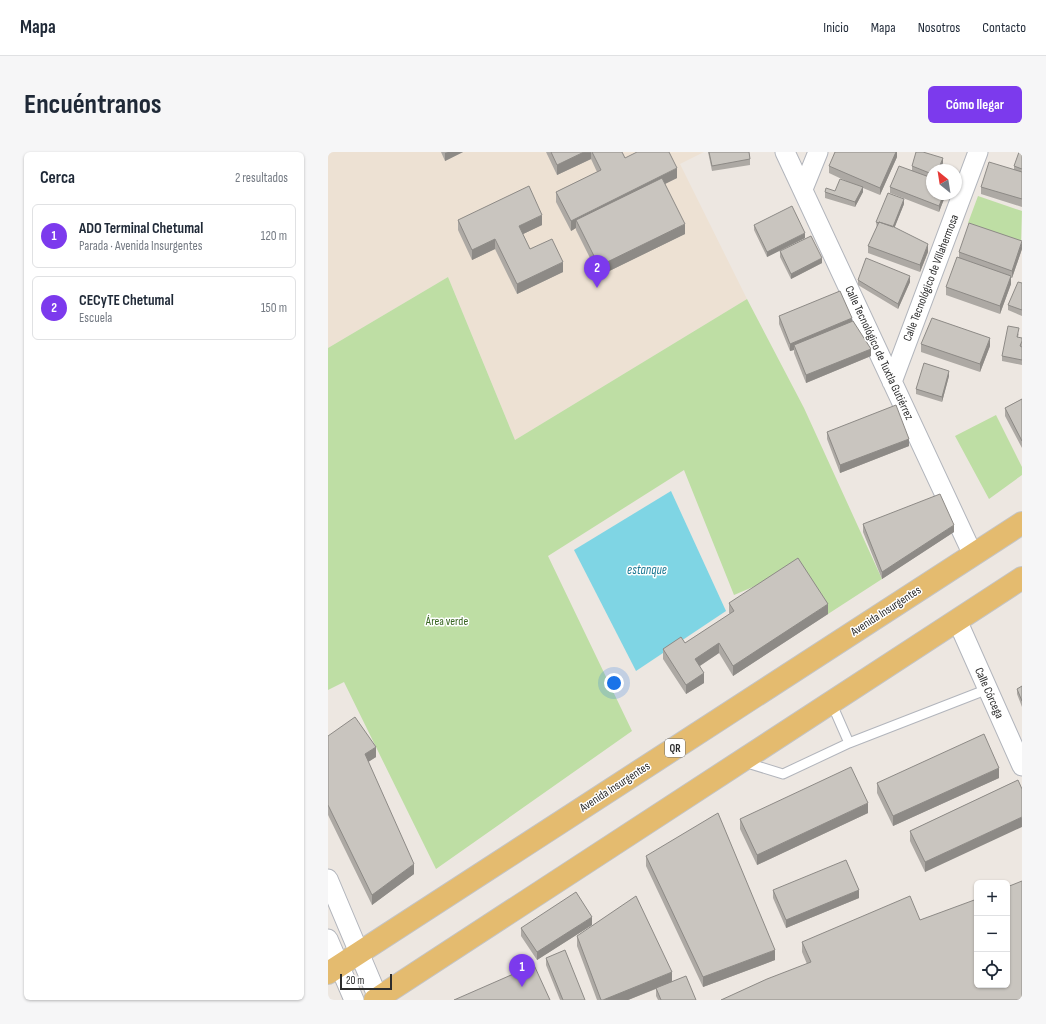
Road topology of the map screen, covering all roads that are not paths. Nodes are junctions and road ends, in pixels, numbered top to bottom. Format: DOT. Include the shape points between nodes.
graph roads {
  1 [pos="785,152"];
  2 [pos="818,152"];
  3 [pos="978,152"];
  4 [pos="803,189"];
  5 [pos="892,382"];
  6 [pos="1022,523"];
  7 [pos="973,555"];
  8 [pos="1022,578"];
  9 [pos="957,620"];
  10 [pos="988,689"];
  11 [pos="831,702"];
  12 [pos="849,743"];
  13 [pos="741,761"];
  14 [pos="1022,766"];
  15 [pos="328,879"];
  16 [pos="328,939"];
  17 [pos="360,953"];
  18 [pos="334,969"];
  19 [pos="377,999"];
  20 [pos="354,1000"];
  1 -- 4 [label="street, Calle Tecnológico de Tuxtla Gutiérrez"];
  2 -- 4 [label="street"];
  3 -- 5 [label="street, Calle Tecnológico de Villahermosa"];
  4 -- 5 [label="street, Calle Tecnológico de Tuxtla Gutiérrez"];
  5 -- 7 [label="street, Calle Tecnológico de Tuxtla Gutiérrez"];
  6 -- 7 [label="main road, Avenida Insurgentes / QR"];
  7 -- 17 [label="main road, Avenida Insurgentes / QR"];
  8 -- 9 [label="main road"];
  9 -- 10 [label="street, Calle Córcega"];
  9 -- 11 [label="main road"];
  10 -- 12 [label="lane"];
  10 -- 14 [label="street, Calle Córcega"];
  11 -- 12 [label="lane"];
  11 -- 13 [label="main road"];
  12 -- 13 [label="lane" via="784,774"];
  13 -- 19 [label="main road"];
  15 -- 17 [label="street"];
  16 -- 18 [label="street"];
  17 -- 18 [label="main road, Avenida Insurgentes / QR"];
  17 -- 19 [label="street"];
  18 -- 20 [label="street"];
}
